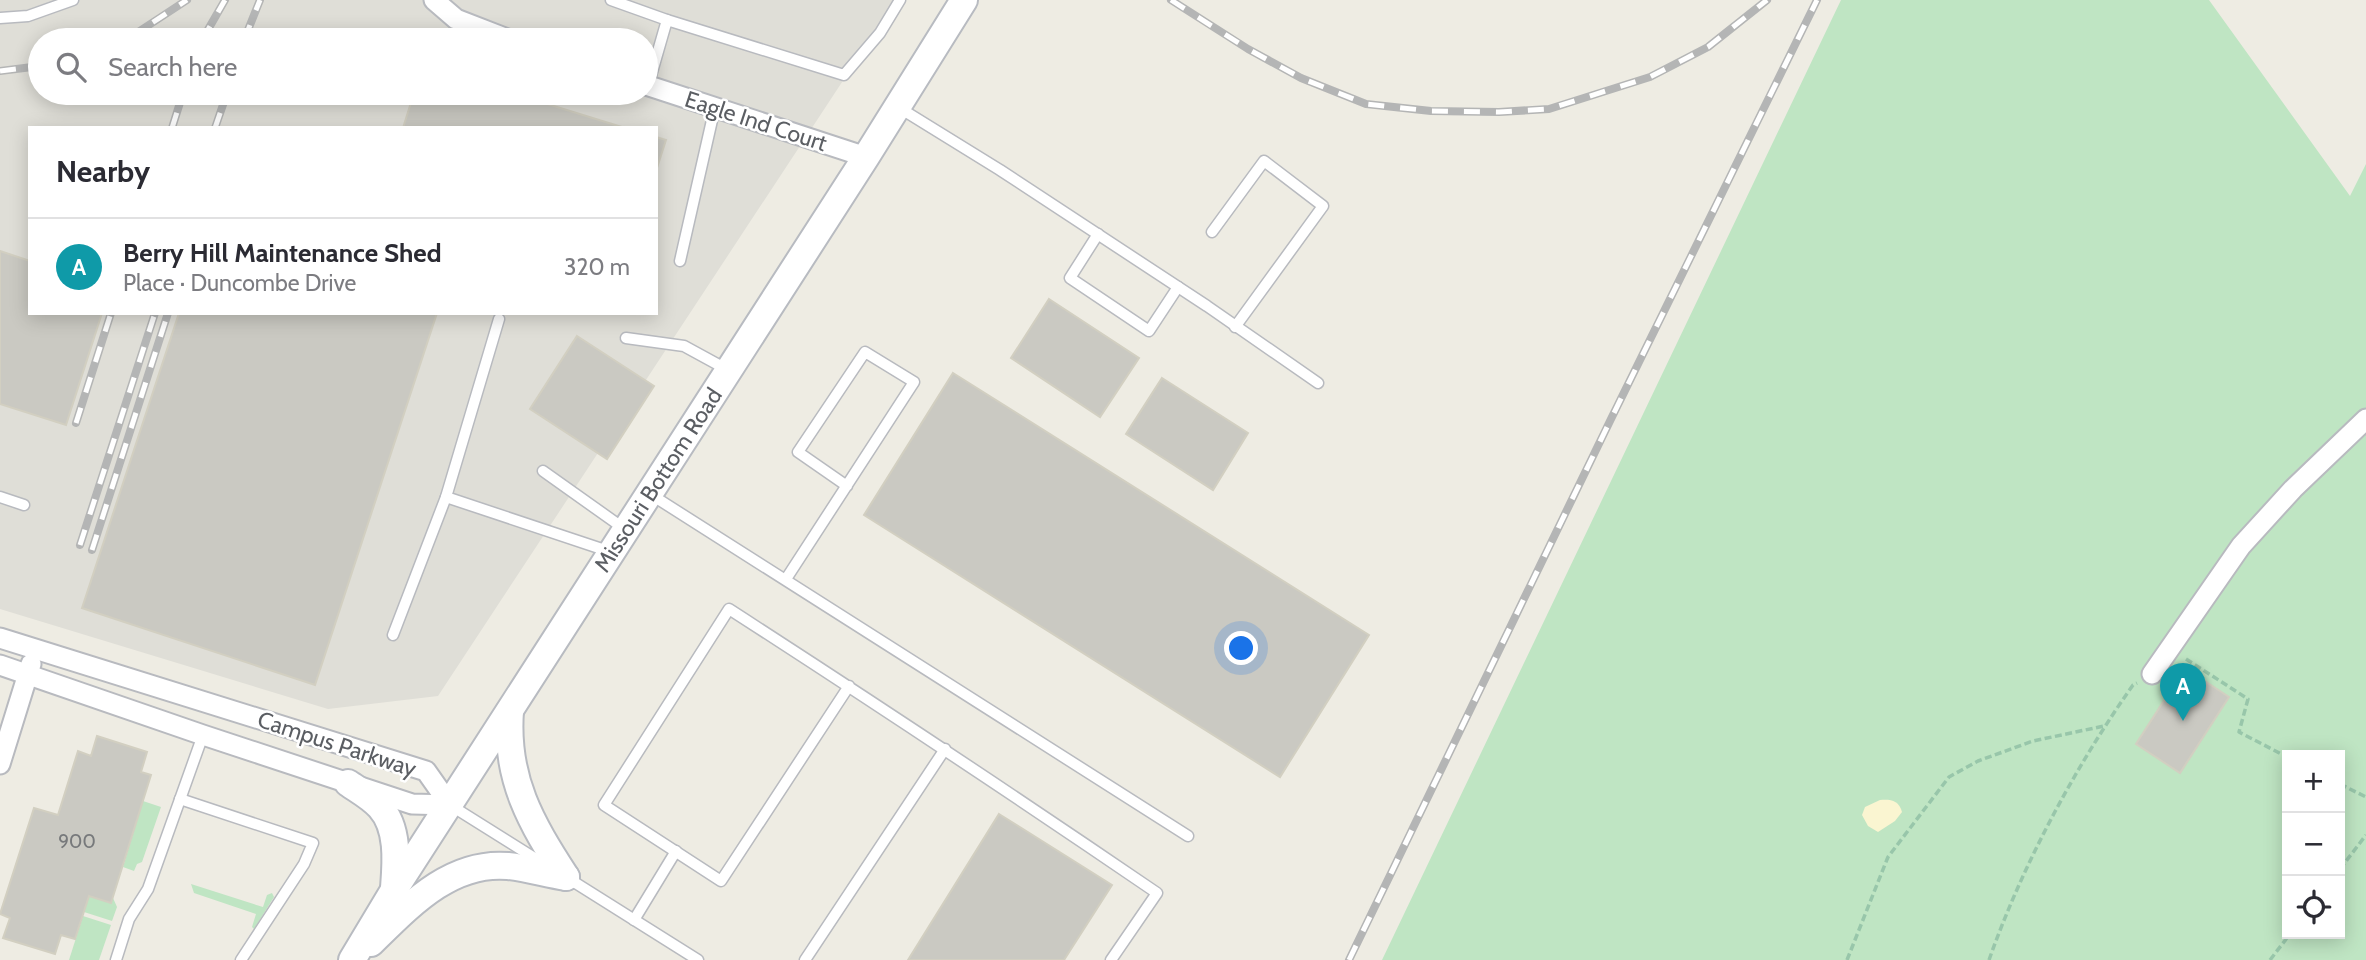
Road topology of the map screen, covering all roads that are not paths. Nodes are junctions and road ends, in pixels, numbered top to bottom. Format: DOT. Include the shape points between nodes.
graph roads {
  1 [pos="73,0"];
  2 [pos="611,0"];
  3 [pos="901,0"];
  4 [pos="964,0"];
  5 [pos="441,2"];
  6 [pos="0,18"];
  7 [pos="667,20"];
  8 [pos="479,28"];
  9 [pos="658,49"];
  10 [pos="658,89"];
  11 [pos="715,107"];
  12 [pos="898,107"];
  13 [pos="866,157"];
  14 [pos="1212,232"];
  15 [pos="1098,234"];
  16 [pos="680,261"];
  17 [pos="1178,287"];
  18 [pos="499,319"];
  19 [pos="1236,327"];
  20 [pos="626,338"];
  21 [pos="729,371"];
  22 [pos="1318,383"];
  23 [pos="2366,419"];
  24 [pos="543,471"];
  25 [pos="847,486"];
  26 [pos="650,494"];
  27 [pos="0,497"];
  28 [pos="446,497"];
  29 [pos="24,505"];
  30 [pos="626,530"];
  31 [pos="612,552"];
  32 [pos="786,579"];
  33 [pos="393,635"];
  34 [pos="0,638"];
  35 [pos="36,650"];
  36 [pos="0,665"];
  37 [pos="28,674"];
  38 [pos="2152,674"];
  39 [pos="849,687"];
  40 [pos="510,711"];
  41 [pos="203,736"];
  42 [pos="945,749"];
  43 [pos="0,764"];
  44 [pos="348,783"];
  45 [pos="180,799"];
  46 [pos="450,805"];
  47 [pos="1188,836"];
  48 [pos="676,851"];
  49 [pos="566,877"];
  50 [pos="394,890"];
  51 [pos="634,920"];
  52 [pos="116,960"];
  53 [pos="241,960"];
  54 [pos="353,960"];
  55 [pos="698,960"];
  56 [pos="805,960"];
  57 [pos="1111,960"];
  1 -- 6 [label="lane" via="28,16"];
  2 -- 7 [label="lane"];
  3 -- 7 [label="lane" via="844,75"];
  4 -- 12 [label="street, Missouri Bottom Road"];
  5 -- 8 [label="street" via="456,19"];
  7 -- 9 [label="lane"];
  10 -- 11 [label="street, Eagle Ind Court"];
  11 -- 13 [label="street, Eagle Ind Court"];
  11 -- 16 [label="lane"];
  12 -- 13 [label="street, Missouri Bottom Road"];
  12 -- 15 [label="lane"];
  13 -- 21 [label="street, Missouri Bottom Road"];
  14 -- 19 [label="lane" via="1264,161 1323,206"];
  15 -- 17 [label="lane"];
  15 -- 17 [label="lane" via="1070,278 1149,331"];
  17 -- 19 [label="lane"];
  18 -- 28 [label="lane"];
  19 -- 22 [label="lane"];
  20 -- 21 [label="lane" via="684,346"];
  21 -- 26 [label="street, Missouri Bottom Road"];
  23 -- 38 [label="street" via="2241,546"];
  24 -- 30 [label="lane"];
  25 -- 25 [label="lane" via="914,382 865,352 798,453"];
  25 -- 32 [label="lane"];
  26 -- 30 [label="street, Missouri Bottom Road"];
  26 -- 32 [label="lane"];
  27 -- 29 [label="lane"];
  28 -- 31 [label="lane"];
  28 -- 33 [label="lane"];
  30 -- 31 [label="street, Missouri Bottom Road"];
  31 -- 40 [label="street, Missouri Bottom Road"];
  32 -- 47 [label="lane"];
  34 -- 35 [label="street, Campus Parkway"];
  35 -- 37 [label="street"];
  35 -- 46 [label="street, Campus Parkway" via="426,771"];
  36 -- 37 [label="street, Campus Parkway"];
  37 -- 41 [label="street, Campus Parkway"];
  37 -- 43 [label="street"];
  39 -- 42 [label="lane"];
  39 -- 48 [label="lane" via="721,881"];
  39 -- 48 [label="lane" via="729,609 604,805"];
  40 -- 46 [label="street, Missouri Bottom Road"];
  40 -- 49 [label="street" via="519,791 536,830"];
  41 -- 44 [label="street, Campus Parkway"];
  41 -- 45 [label="lane"];
  42 -- 56 [label="lane"];
  42 -- 57 [label="lane" via="1157,893"];
  44 -- 46 [label="street, Campus Parkway" via="412,804"];
  44 -- 50 [label="street" via="381,807 392,831"];
  45 -- 52 [label="lane" via="148,889 129,919"];
  45 -- 53 [label="lane" via="313,843"];
  46 -- 49 [label="lane"];
  46 -- 50 [label="street, Missouri Bottom Road"];
  48 -- 51 [label="lane"];
  49 -- 51 [label="lane"];
  49 -- 54 [label="street" via="506,866 464,870 434,886"];
  50 -- 54 [label="street, Missouri Bottom Road"];
  51 -- 55 [label="lane"];
}
